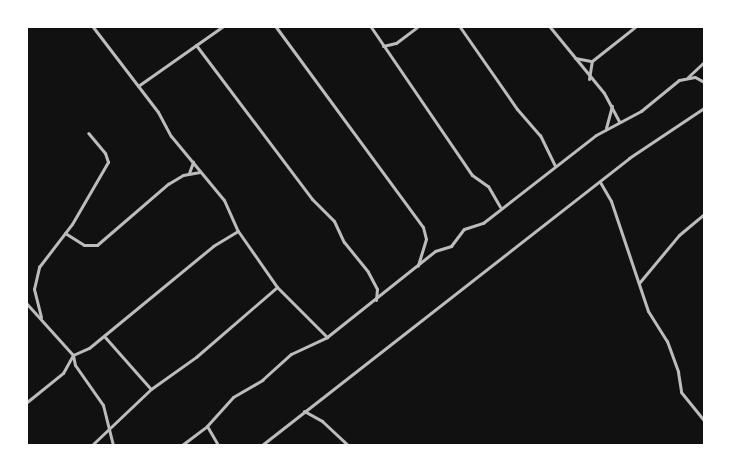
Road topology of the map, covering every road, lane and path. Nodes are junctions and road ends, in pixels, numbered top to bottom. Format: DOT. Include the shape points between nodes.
graph roads {
  1 [pos="93,27"];
  2 [pos="222,27"];
  3 [pos="276,27"];
  4 [pos="371,27"];
  5 [pos="417,27"];
  6 [pos="460,27"];
  7 [pos="550,27"];
  8 [pos="635,27"];
  9 [pos="196,45"];
  10 [pos="383,46"];
  11 [pos="573,57"];
  12 [pos="592,61"];
  13 [pos="704,62"];
  14 [pos="688,78"];
  15 [pos="589,79"];
  16 [pos="704,82"];
  17 [pos="137,86"];
  18 [pos="612,105"];
  19 [pos="704,108"];
  20 [pos="619,121"];
  21 [pos="606,128"];
  22 [pos="88,133"];
  23 [pos="194,162"];
  24 [pos="556,167"];
  25 [pos="200,172"];
  26 [pos="189,173"];
  27 [pos="600,182"];
  28 [pos="501,207"];
  29 [pos="704,214"];
  30 [pos="238,231"];
  31 [pos="65,233"];
  32 [pos="418,266"];
  33 [pos="639,283"];
  34 [pos="277,287"];
  35 [pos="377,289"];
  36 [pos="386,293"];
  37 [pos="376,300"];
  38 [pos="27,304"];
  39 [pos="40,317"];
  40 [pos="318,331"];
  41 [pos="104,336"];
  42 [pos="327,336"];
  43 [pos="319,341"];
  44 [pos="73,355"];
  45 [pos="151,389"];
  46 [pos="27,402"];
  47 [pos="304,411"];
  48 [pos="704,419"];
  49 [pos="207,426"];
  50 [pos="108,429"];
  51 [pos="92,445"];
  52 [pos="113,445"];
  53 [pos="182,445"];
  54 [pos="218,445"];
  55 [pos="262,445"];
  56 [pos="348,445"];
  1 -- 17 [label="street"];
  2 -- 9 [label="street"];
  3 -- 32 [label="street" via="423,227 426,239"];
  4 -- 10 [label="street"];
  5 -- 10 [label="street" via="396,43"];
  6 -- 24 [label="street" via="517,109 540,135"];
  7 -- 11 [label="street"];
  8 -- 12 [label="street"];
  9 -- 17 [label="street"];
  9 -- 35 [label="street" via="312,199 334,221"];
  10 -- 28 [label="street" via="472,175 488,186"];
  11 -- 12 [label="street"];
  11 -- 15 [label="street"];
  12 -- 15 [label="street"];
  13 -- 14 [label="street"];
  14 -- 16 [label="street"];
  14 -- 20 [label="street" via="668,88 635,115"];
  15 -- 18 [label="street"];
  17 -- 23 [label="street"];
  18 -- 20 [label="street"];
  18 -- 21 [label="street"];
  19 -- 27 [label="street"];
  20 -- 21 [label="street"];
  21 -- 24 [label="street"];
  22 -- 31 [label="street" via="108,162"];
  23 -- 25 [label="street"];
  23 -- 26 [label="street"];
  24 -- 28 [label="street"];
  25 -- 26 [label="street"];
  25 -- 30 [label="street" via="224,200"];
  26 -- 31 [label="street" via="168,184 97,245 84,245"];
  27 -- 33 [label="street" via="611,201"];
  27 -- 47 [label="street"];
  28 -- 32 [label="street"];
  29 -- 33 [label="street" via="679,234"];
  30 -- 34 [label="street"];
  30 -- 41 [label="street" via="213,246"];
  31 -- 39 [label="street" via="44,259 35,278"];
  32 -- 36 [label="street"];
  33 -- 48 [label="street" via="649,315 666,341 678,372 681,392"];
  34 -- 40 [label="street"];
  34 -- 45 [label="street" via="196,357"];
  35 -- 36 [label="street"];
  35 -- 37 [label="street"];
  36 -- 37 [label="street"];
  37 -- 42 [label="street"];
  38 -- 39 [label="street"];
  39 -- 44 [label="street"];
  40 -- 42 [label="street"];
  40 -- 43 [label="street"];
  41 -- 44 [label="street"];
  41 -- 45 [label="street"];
  42 -- 43 [label="street"];
  43 -- 49 [label="street" via="291,354 262,380 233,397"];
  44 -- 46 [label="street" via="63,373"];
  44 -- 50 [label="street" via="75,365 103,405"];
  45 -- 50 [label="street"];
  47 -- 55 [label="street"];
  47 -- 56 [label="street" via="322,421"];
  49 -- 53 [label="street"];
  49 -- 54 [label="street"];
  50 -- 51 [label="street"];
  50 -- 52 [label="street"];
}
